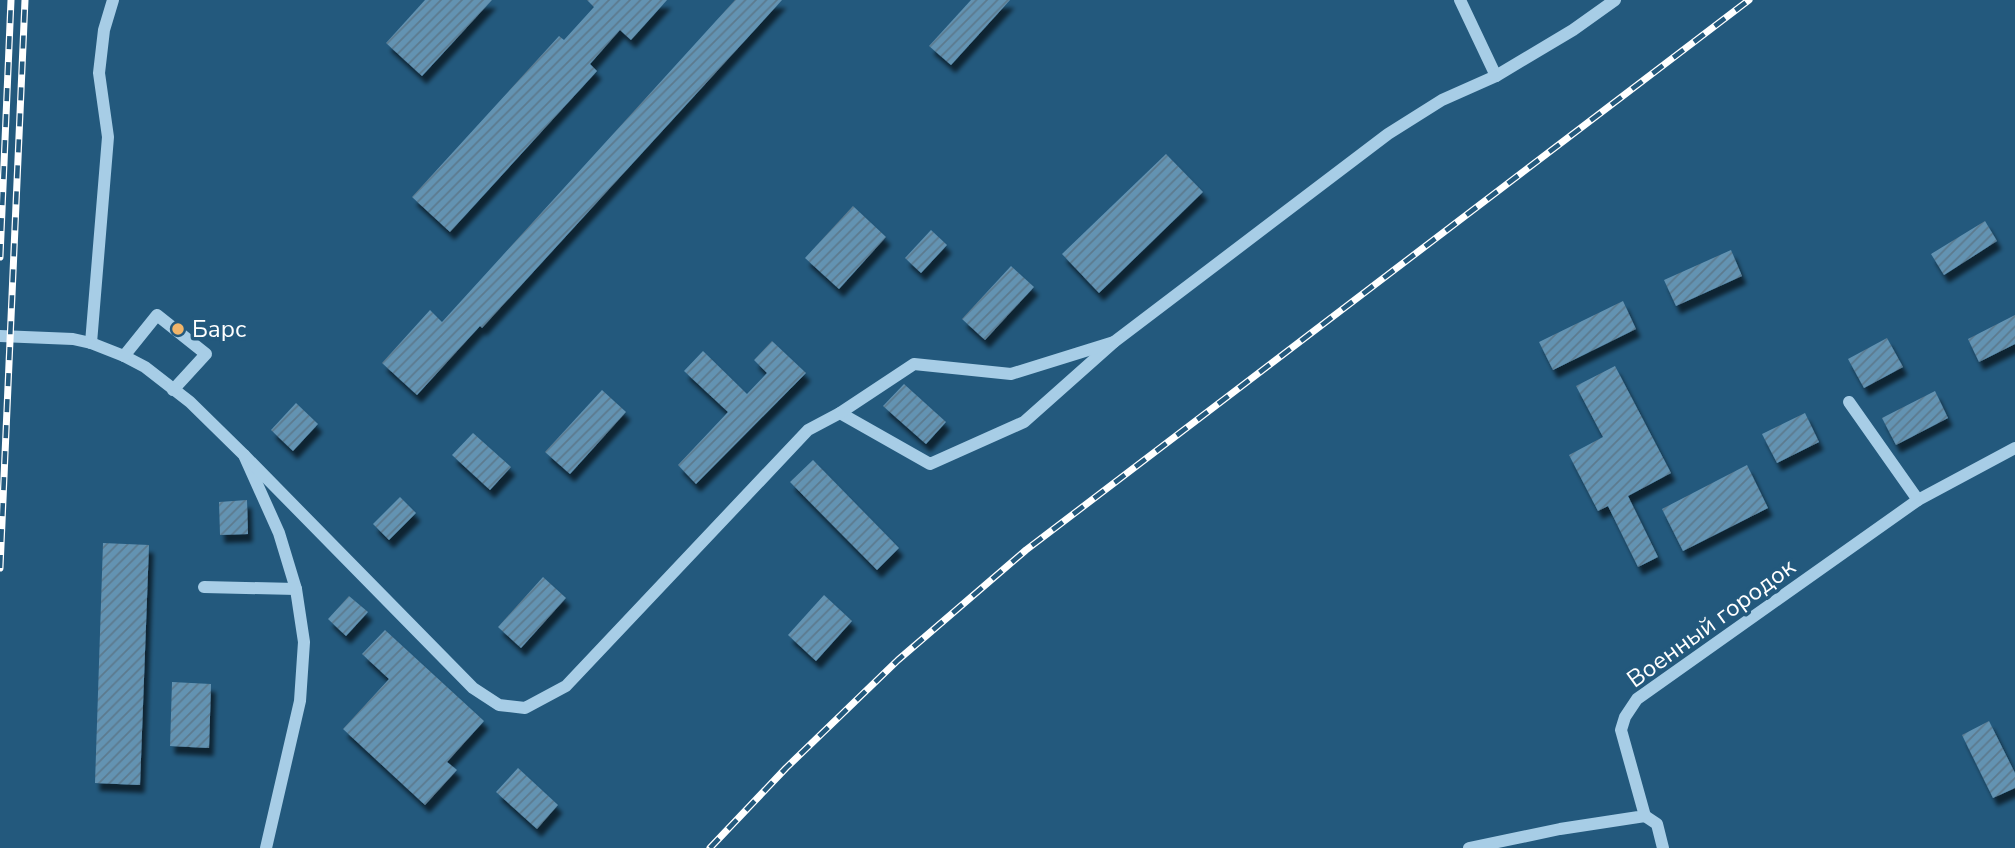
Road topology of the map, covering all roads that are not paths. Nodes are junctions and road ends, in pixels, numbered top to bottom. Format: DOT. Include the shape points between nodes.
graph roads {
  1 [pos="113,0"];
  2 [pos="1460,0"];
  3 [pos="1615,0"];
  4 [pos="1496,76"];
  5 [pos="0,337"];
  6 [pos="1114,342"];
  7 [pos="91,343"];
  8 [pos="124,356"];
  9 [pos="173,390"];
  10 [pos="1849,401"];
  11 [pos="840,413"];
  12 [pos="2015,448"];
  13 [pos="244,455"];
  14 [pos="1918,500"];
  15 [pos="204,587"];
  16 [pos="296,589"];
  17 [pos="1645,816"];
  18 [pos="266,848"];
  19 [pos="1469,848"];
  20 [pos="1662,848"];
  1 -- 7 [label="street" via="99,73 108,137"];
  2 -- 4 [label="street"];
  3 -- 4 [label="street"];
  4 -- 6 [label="street" via="1442,100 1388,134"];
  5 -- 7 [label="street"];
  6 -- 11 [label="street" via="1012,374 914,364"];
  6 -- 11 [label="street" via="1024,422 930,464"];
  7 -- 8 [label="street"];
  8 -- 9 [label="street"];
  8 -- 9 [label="street" via="157,315 206,354"];
  9 -- 13 [label="street"];
  10 -- 14 [label="street"];
  11 -- 13 [label="street" via="808,430 566,686 525,708 499,705 473,688"];
  12 -- 14 [label="street, Военный городок"];
  13 -- 16 [label="street" via="279,533"];
  14 -- 17 [label="street, Военный городок" via="1637,699 1621,730"];
  15 -- 16 [label="street"];
  16 -- 18 [label="street" via="304,642 300,701"];
  17 -- 19 [label="street"];
  17 -- 20 [label="street, Военный городок" via="1657,824"];
}
